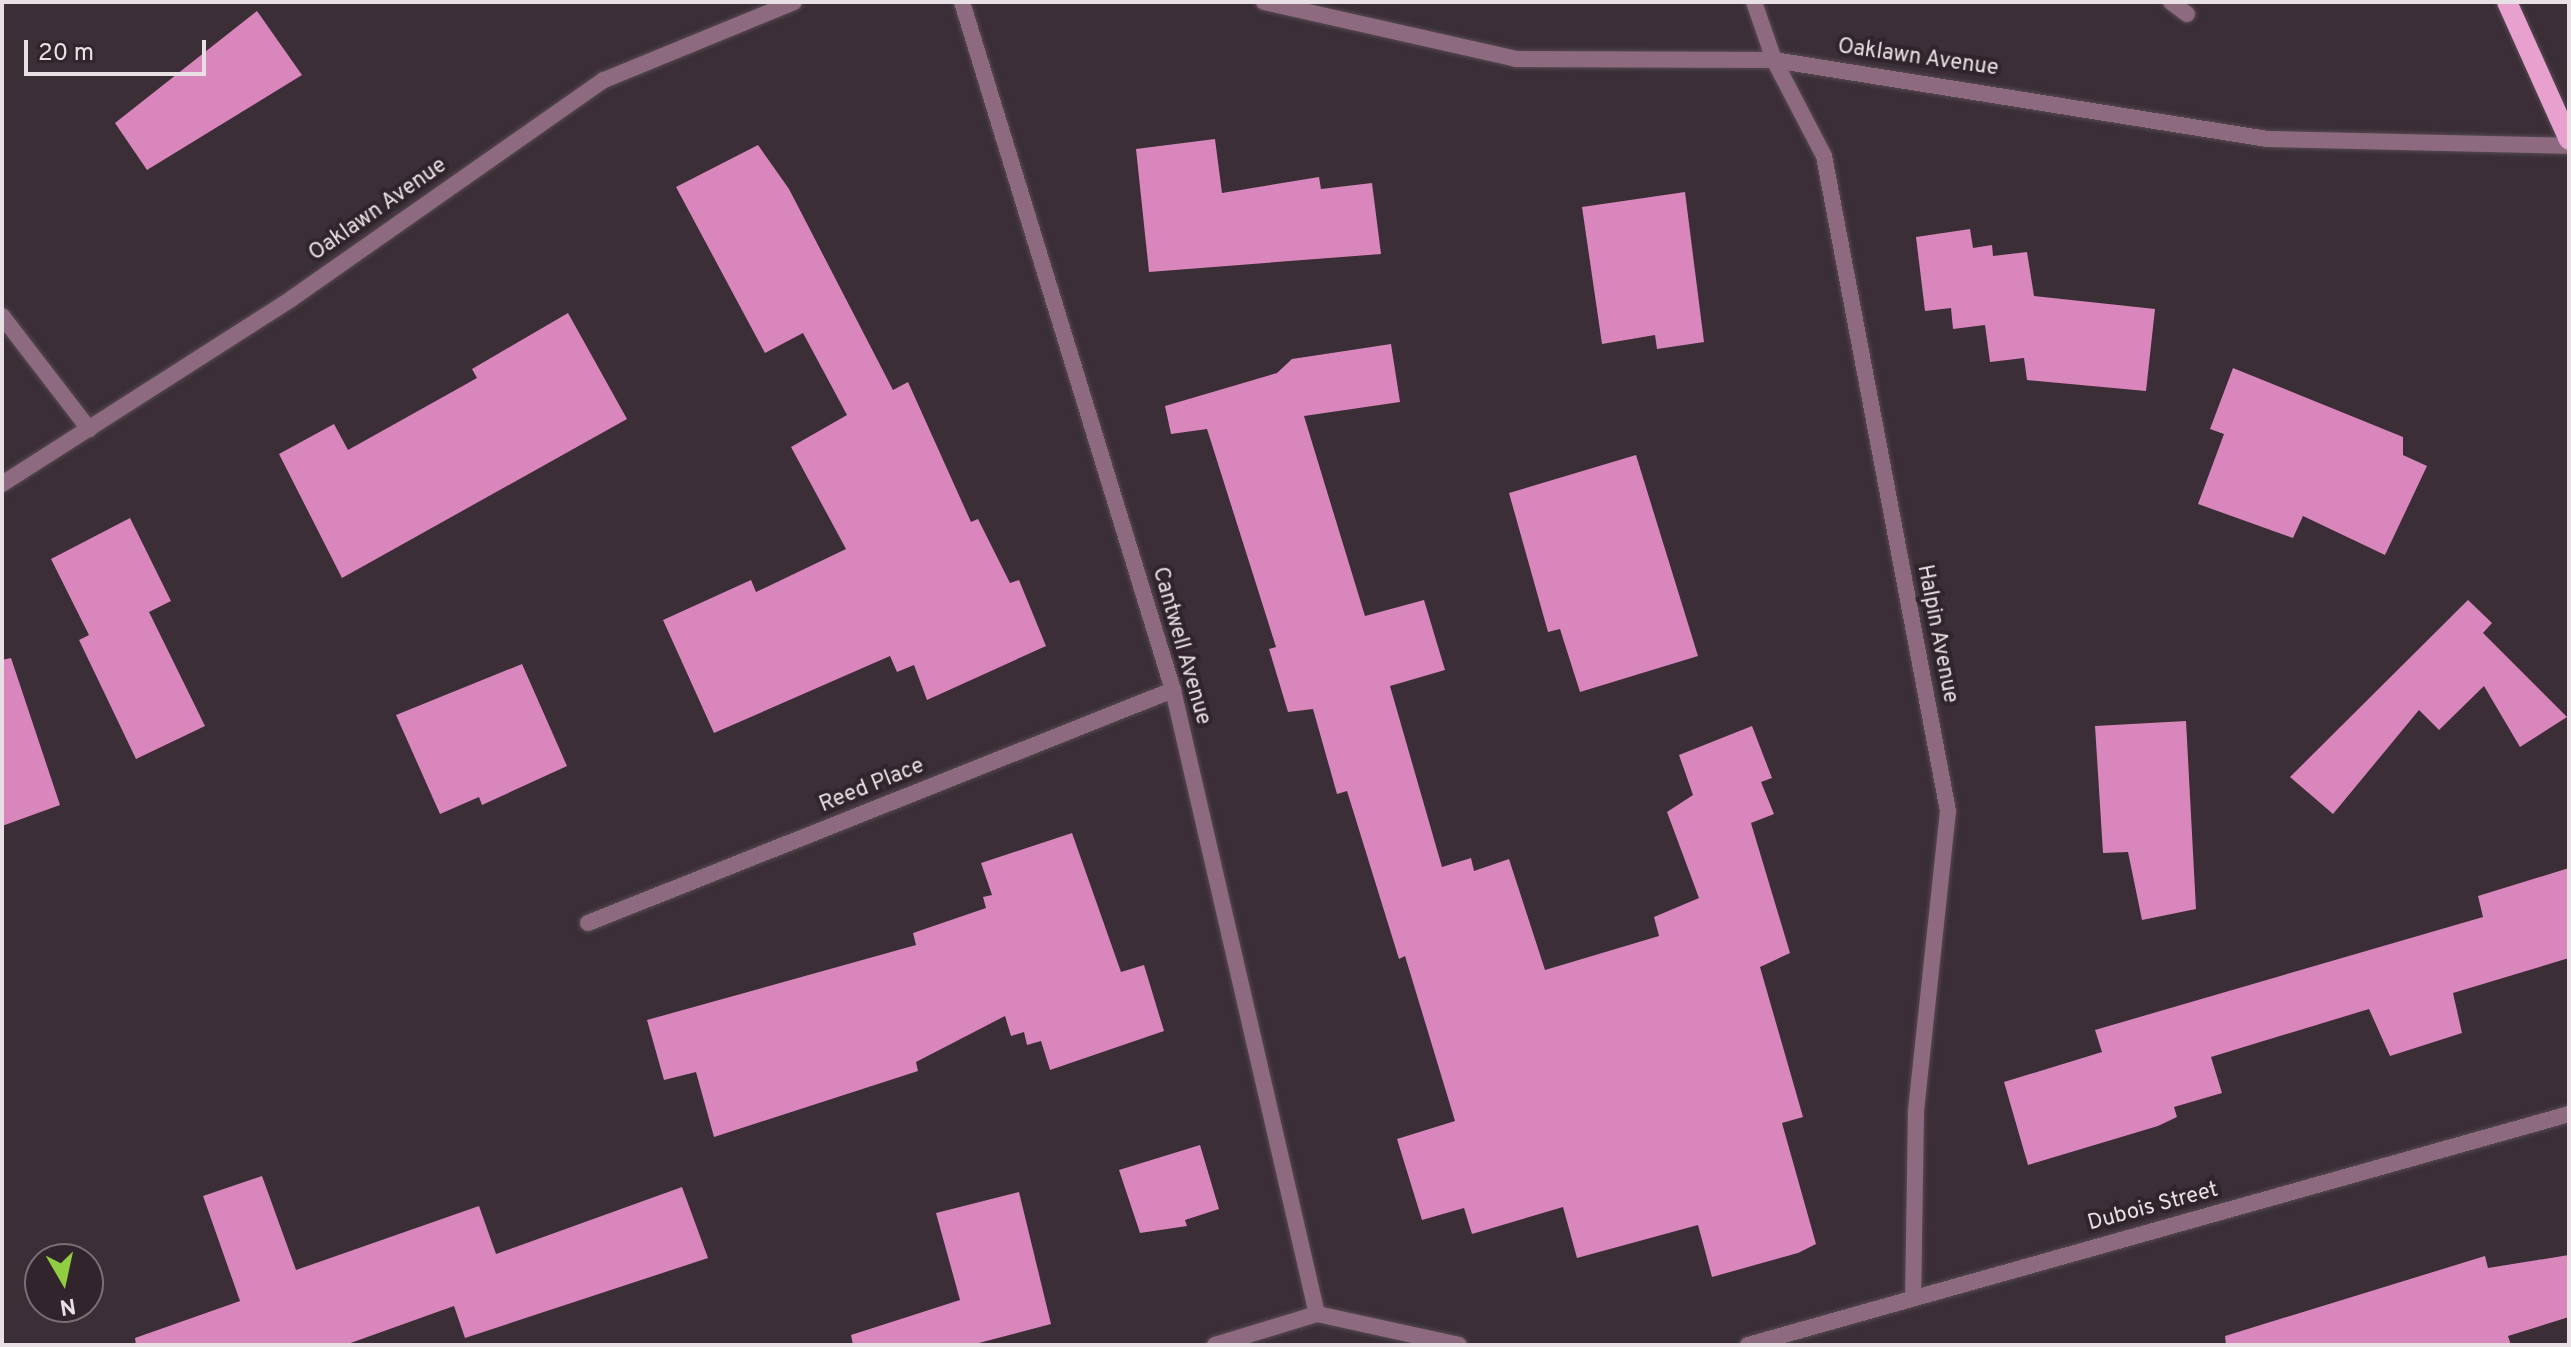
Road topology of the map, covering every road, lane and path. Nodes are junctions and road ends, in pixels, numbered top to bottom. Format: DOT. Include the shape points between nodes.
graph roads {
  1 [pos="794,2"];
  2 [pos="962,2"];
  3 [pos="1264,2"];
  4 [pos="1754,2"];
  5 [pos="2171,2"];
  6 [pos="2507,2"];
  7 [pos="2187,14"];
  8 [pos="1774,60"];
  9 [pos="2569,140"];
  10 [pos="2569,146"];
  11 [pos="2,316"];
  12 [pos="89,429"];
  13 [pos="2,484"];
  14 [pos="1173,690"];
  15 [pos="588,923"];
  16 [pos="2569,1114"];
  17 [pos="1913,1295"];
  18 [pos="1317,1314"];
  19 [pos="1215,1345"];
  20 [pos="1459,1345"];
  21 [pos="1748,1345"];
  1 -- 12 [label="street, Oaklawn Avenue" via="604,80"];
  2 -- 14 [label="street, Cantwell Avenue"];
  3 -- 8 [label="street, Oaklawn Avenue" via="1516,59"];
  4 -- 8 [label="street, Halpin Avenue"];
  5 -- 7 [label="street"];
  6 -- 9 [label="main road"];
  8 -- 10 [label="street, Oaklawn Avenue" via="2266,139"];
  8 -- 17 [label="street, Halpin Avenue" via="1824,156 1948,811 1916,1112"];
  11 -- 12 [label="street"];
  12 -- 13 [label="street, Oaklawn Avenue"];
  14 -- 15 [label="street, Reed Place"];
  14 -- 18 [label="street, Cantwell Avenue"];
  16 -- 17 [label="street, Dubois Street"];
  17 -- 21 [label="street, Dubois Street"];
  18 -- 19 [label="street"];
  18 -- 20 [label="street"];
}
